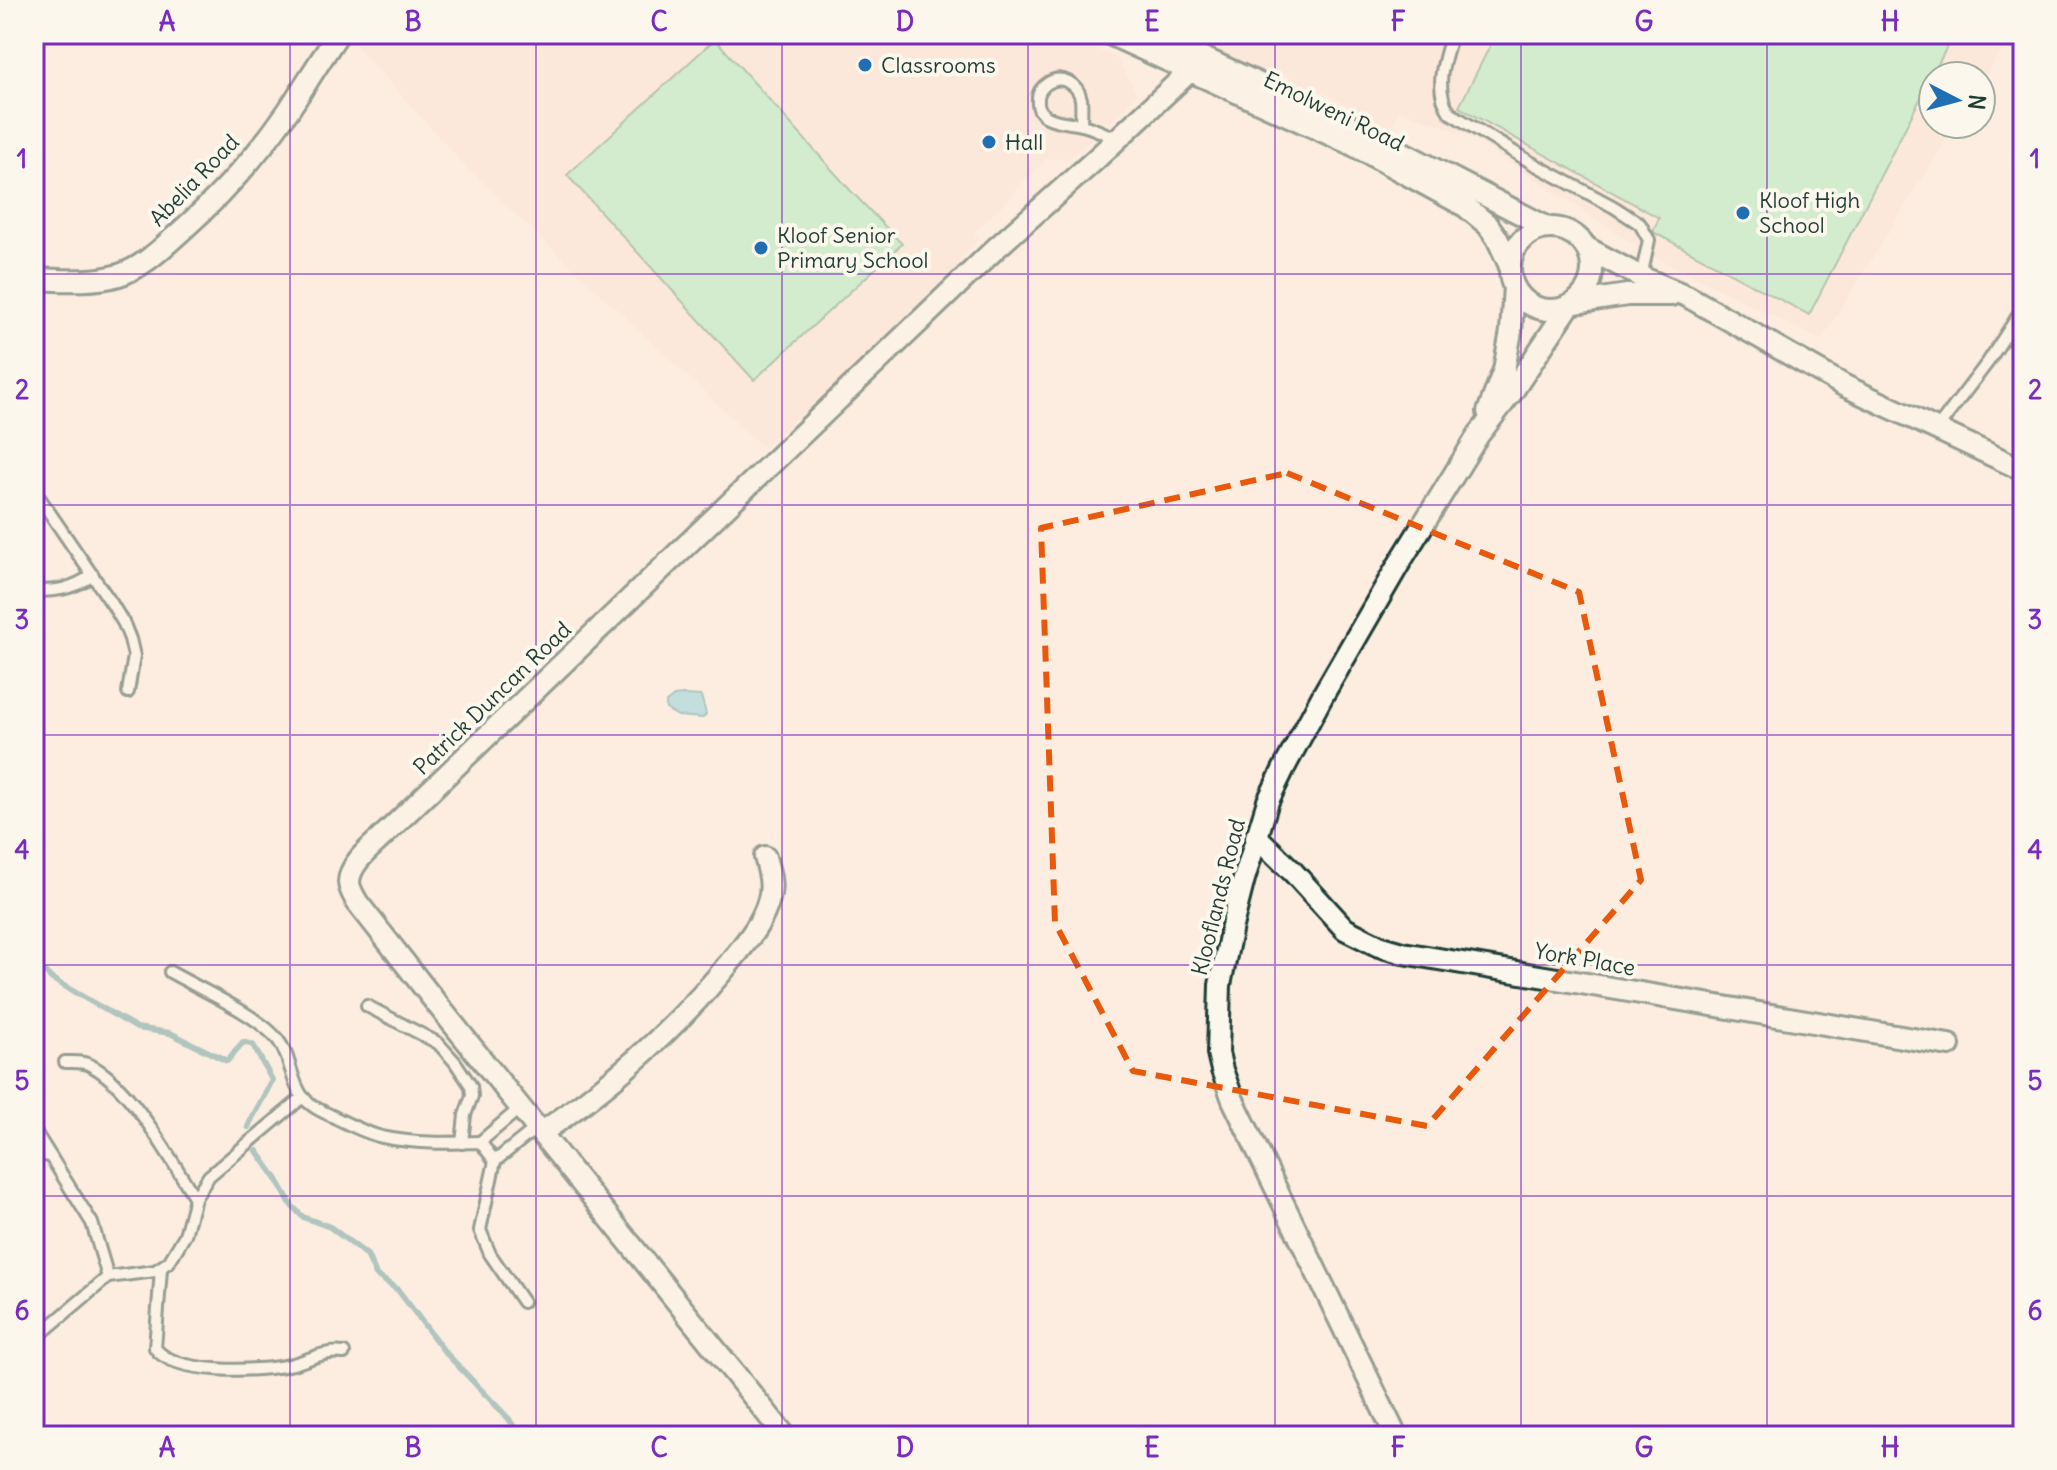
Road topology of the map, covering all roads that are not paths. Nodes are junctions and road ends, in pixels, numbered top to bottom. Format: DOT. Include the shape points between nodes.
graph roads {
  1 [pos="338,34"];
  2 [pos="1109,34"];
  3 [pos="1152,34"];
  4 [pos="1452,34"];
  5 [pos="1164,58"];
  6 [pos="1191,70"];
  7 [pos="1147,111"];
  8 [pos="1081,125"];
  9 [pos="1117,139"];
  10 [pos="1548,228"];
  11 [pos="1587,248"];
  12 [pos="1510,266"];
  13 [pos="1641,277"];
  14 [pos="34,279"];
  15 [pos="1514,287"];
  16 [pos="1687,296"];
  17 [pos="1572,305"];
  18 [pos="2023,308"];
  19 [pos="1936,430"];
  20 [pos="1479,434"];
  21 [pos="2023,470"];
  22 [pos="34,490"];
  23 [pos="38,500"];
  24 [pos="93,575"];
  25 [pos="34,591"];
  26 [pos="128,692"];
  27 [pos="1256,836"];
  28 [pos="765,857"];
  29 [pos="170,972"];
  30 [pos="367,1006"];
  31 [pos="1949,1045"];
  32 [pos="65,1062"];
  33 [pos="303,1097"];
  34 [pos="520,1108"];
  35 [pos="34,1130"];
  36 [pos="539,1130"];
  37 [pos="480,1142"];
  38 [pos="462,1143"];
  39 [pos="34,1151"];
  40 [pos="51,1157"];
  41 [pos="495,1161"];
  42 [pos="195,1198"];
  43 [pos="161,1269"];
  44 [pos="108,1277"];
  45 [pos="523,1302"];
  46 [pos="34,1342"];
  47 [pos="344,1353"];
  48 [pos="785,1436"];
  49 [pos="1396,1436"];
  1 -- 14 [label="street, Abelia Road" via="255,155 168,243 121,274"];
  2 -- 5 [label="street, Emolweni Road"];
  3 -- 10 [label="street, Emolweni Road" via="1365,133"];
  4 -- 13 [label="lane" via="1441,70 1443,103 1450,113 1640,224 1649,240"];
  5 -- 6 [label="street, Emolweni Road"];
  5 -- 7 [label="street" via="1161,82"];
  6 -- 7 [label="street, Patrick Duncan Road"];
  6 -- 12 [label="street, Emolweni Road" via="1353,145 1465,206 1488,225"];
  7 -- 9 [label="street, Patrick Duncan Road"];
  8 -- 8 [label="lane" via="1046,116 1037,99 1044,86 1060,78 1073,85 1080,96"];
  8 -- 9 [label="lane"];
  9 -- 34 [label="street, Patrick Duncan Road" via="723,507 354,868 349,880 357,902"];
  10 -- 11 [label="street" via="1574,235"];
  10 -- 12 [label="street" via="1519,244"];
  11 -- 13 [label="street"];
  11 -- 17 [label="street" via="1590,284"];
  12 -- 15 [label="street"];
  13 -- 16 [label="street"];
  15 -- 17 [label="street" via="1535,307 1558,310"];
  15 -- 20 [label="street, Klooflands Road" via="1504,370"];
  16 -- 17 [label="street" via="1643,294"];
  16 -- 19 [label="street" via="1845,386"];
  17 -- 20 [label="street, Klooflands Road"];
  18 -- 19 [label="lane"];
  19 -- 21 [label="street"];
  20 -- 27 [label="street, Klooflands Road" via="1324,693 1268,801"];
  22 -- 23 [label="lane"];
  23 -- 24 [label="lane"];
  24 -- 25 [label="lane" via="68,589"];
  24 -- 26 [label="lane" via="133,647"];
  27 -- 31 [label="street, York Place" via="1345,929 1379,946"];
  27 -- 49 [label="street, Klooflands Road" via="1220,985 1218,1053 1233,1100"];
  28 -- 36 [label="street" via="771,882 766,908 716,980 582,1105"];
  29 -- 33 [label="lane" via="236,1008 279,1041"];
  30 -- 38 [label="lane" via="438,1043 455,1062 472,1096"];
  32 -- 42 [label="lane" via="90,1065 134,1103"];
  33 -- 38 [label="lane" via="382,1137"];
  33 -- 42 [label="lane" via="209,1176"];
  34 -- 36 [label="street, Patrick Duncan Road"];
  34 -- 37 [label="lane"];
  35 -- 40 [label="lane"];
  36 -- 41 [label="lane"];
  36 -- 48 [label="street, Patrick Duncan Road"];
  37 -- 38 [label="lane"];
  37 -- 41 [label="lane"];
  39 -- 40 [label="lane"];
  40 -- 44 [label="lane" via="92,1223"];
  41 -- 45 [label="lane" via="480,1230"];
  42 -- 43 [label="lane" via="180,1248"];
  43 -- 44 [label="lane"];
  43 -- 47 [label="lane" via="155,1348 165,1358 197,1368 262,1369"];
  44 -- 46 [label="lane"];
}
